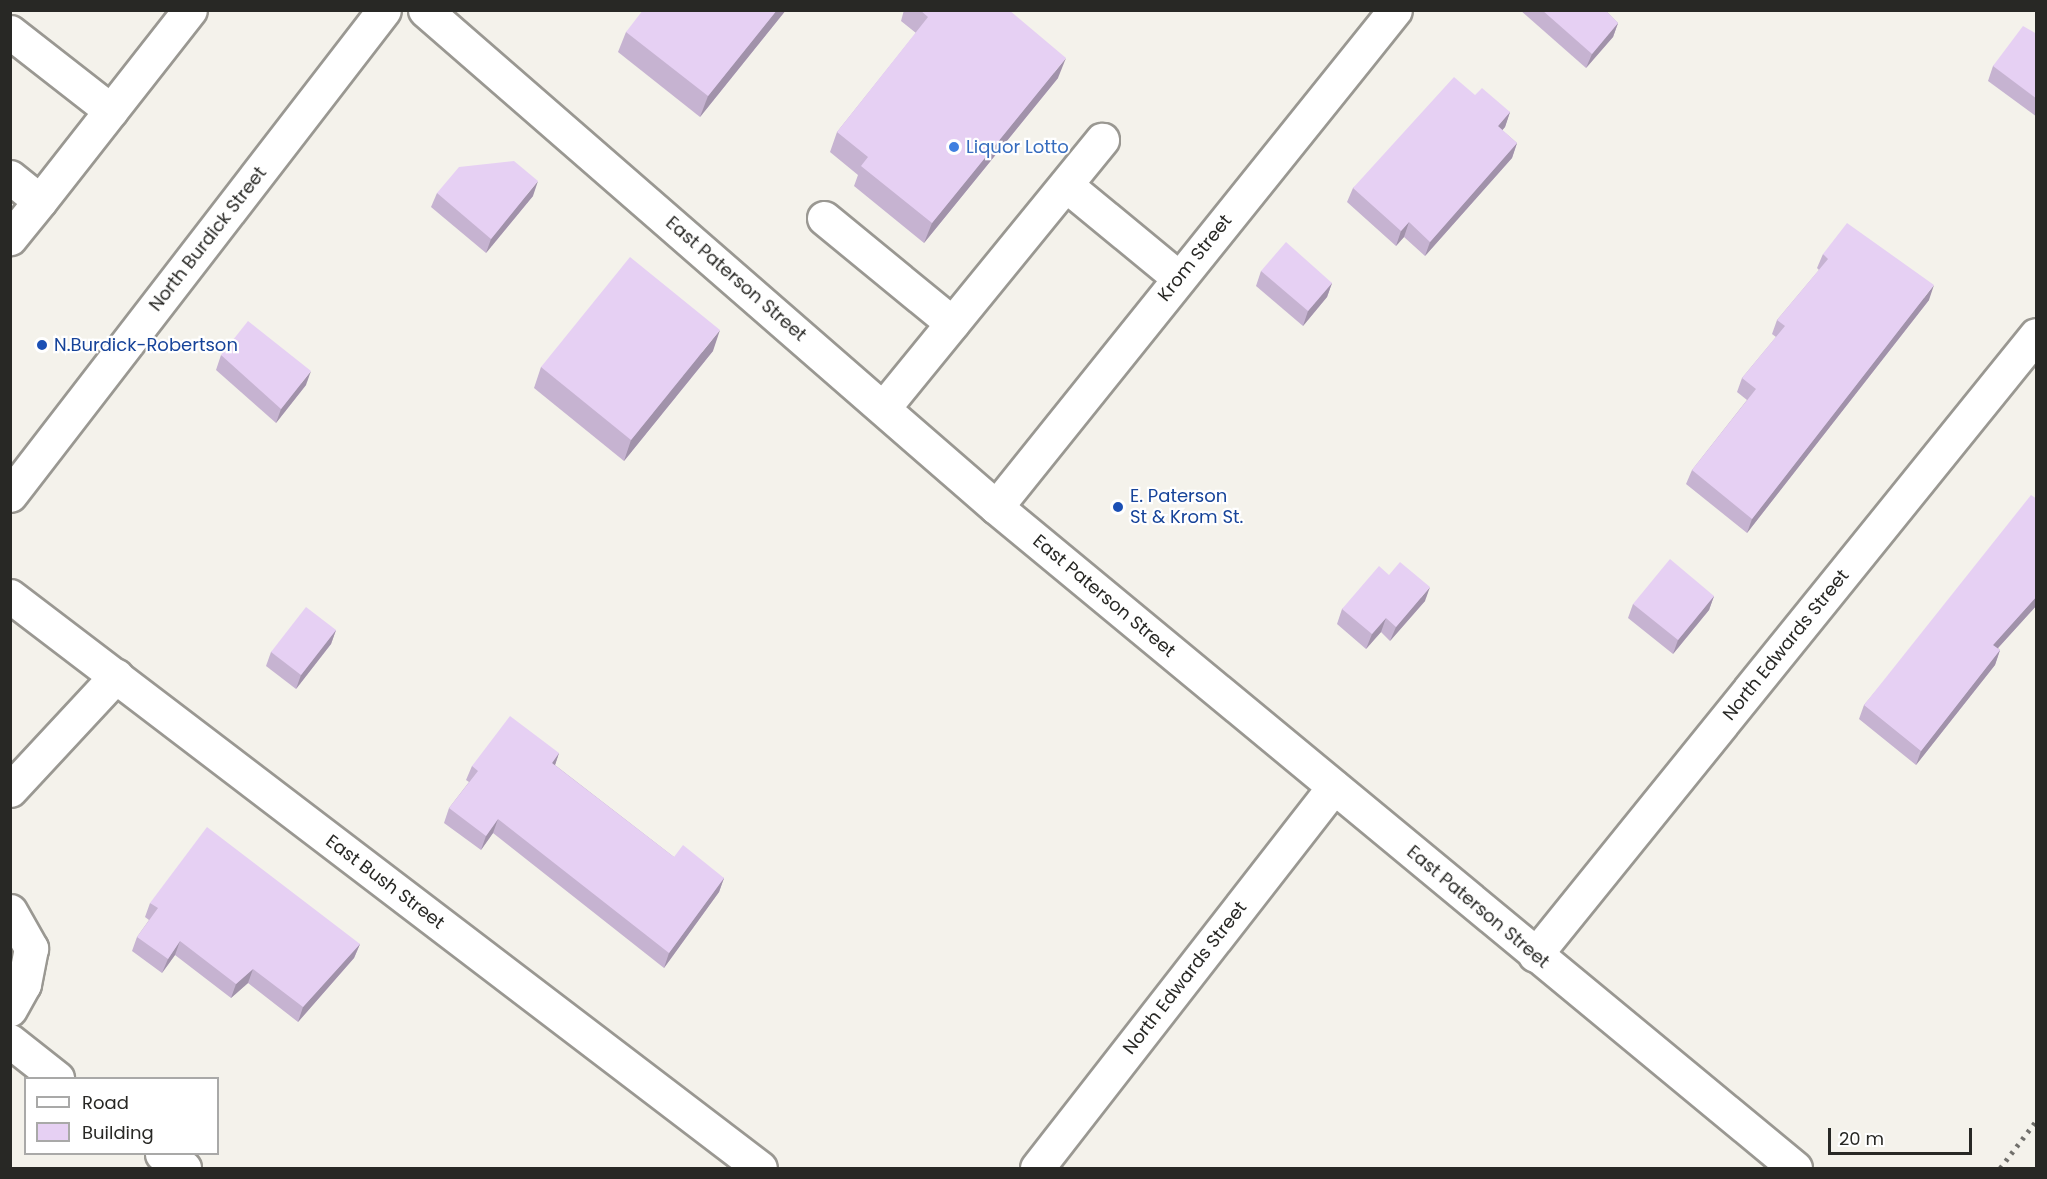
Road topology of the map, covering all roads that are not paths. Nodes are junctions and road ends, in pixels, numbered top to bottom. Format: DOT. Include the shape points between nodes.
graph roads {
  1 [pos="190,10"];
  2 [pos="384,10"];
  3 [pos="425,10"];
  4 [pos="1395,10"];
  5 [pos="10,32"];
  6 [pos="111,111"];
  7 [pos="1102,140"];
  8 [pos="10,177"];
  9 [pos="1066,184"];
  10 [pos="40,201"];
  11 [pos="824,218"];
  12 [pos="10,238"];
  13 [pos="1179,278"];
  14 [pos="952,323"];
  15 [pos="2037,335"];
  16 [pos="884,407"];
  17 [pos="10,495"];
  18 [pos="996,507"];
  19 [pos="10,596"];
  20 [pos="116,676"];
  21 [pos="1334,787"];
  22 [pos="10,790"];
  23 [pos="10,911"];
  24 [pos="1535,956"];
  25 [pos="10,1009"];
  26 [pos="10,1041"];
  27 [pos="56,1077"];
  28 [pos="164,1155"];
  29 [pos="184,1168"];
  30 [pos="760,1168"];
  31 [pos="1037,1168"];
  32 [pos="1795,1168"];
  1 -- 6 [label="street"];
  2 -- 17 [label="street, North Burdick Street"];
  3 -- 16 [label="street, East Paterson Street"];
  4 -- 13 [label="street, Krom Street"];
  5 -- 6 [label="street"];
  6 -- 10 [label="street"];
  7 -- 9 [label="street"];
  8 -- 10 [label="street"];
  9 -- 13 [label="street"];
  9 -- 14 [label="street"];
  10 -- 12 [label="street"];
  11 -- 14 [label="street"];
  13 -- 18 [label="street, Krom Street"];
  14 -- 16 [label="street"];
  15 -- 24 [label="street, North Edwards Street"];
  16 -- 18 [label="street, East Paterson Street"];
  18 -- 21 [label="street, East Paterson Street"];
  19 -- 20 [label="street, East Bush Street"];
  20 -- 22 [label="street"];
  20 -- 30 [label="street, East Bush Street"];
  21 -- 24 [label="street, East Paterson Street"];
  21 -- 31 [label="street, North Edwards Street"];
  23 -- 25 [label="street" via="31,948 24,984"];
  24 -- 32 [label="street, East Paterson Street"];
  26 -- 27 [label="street"];
  28 -- 29 [label="street"];
}
